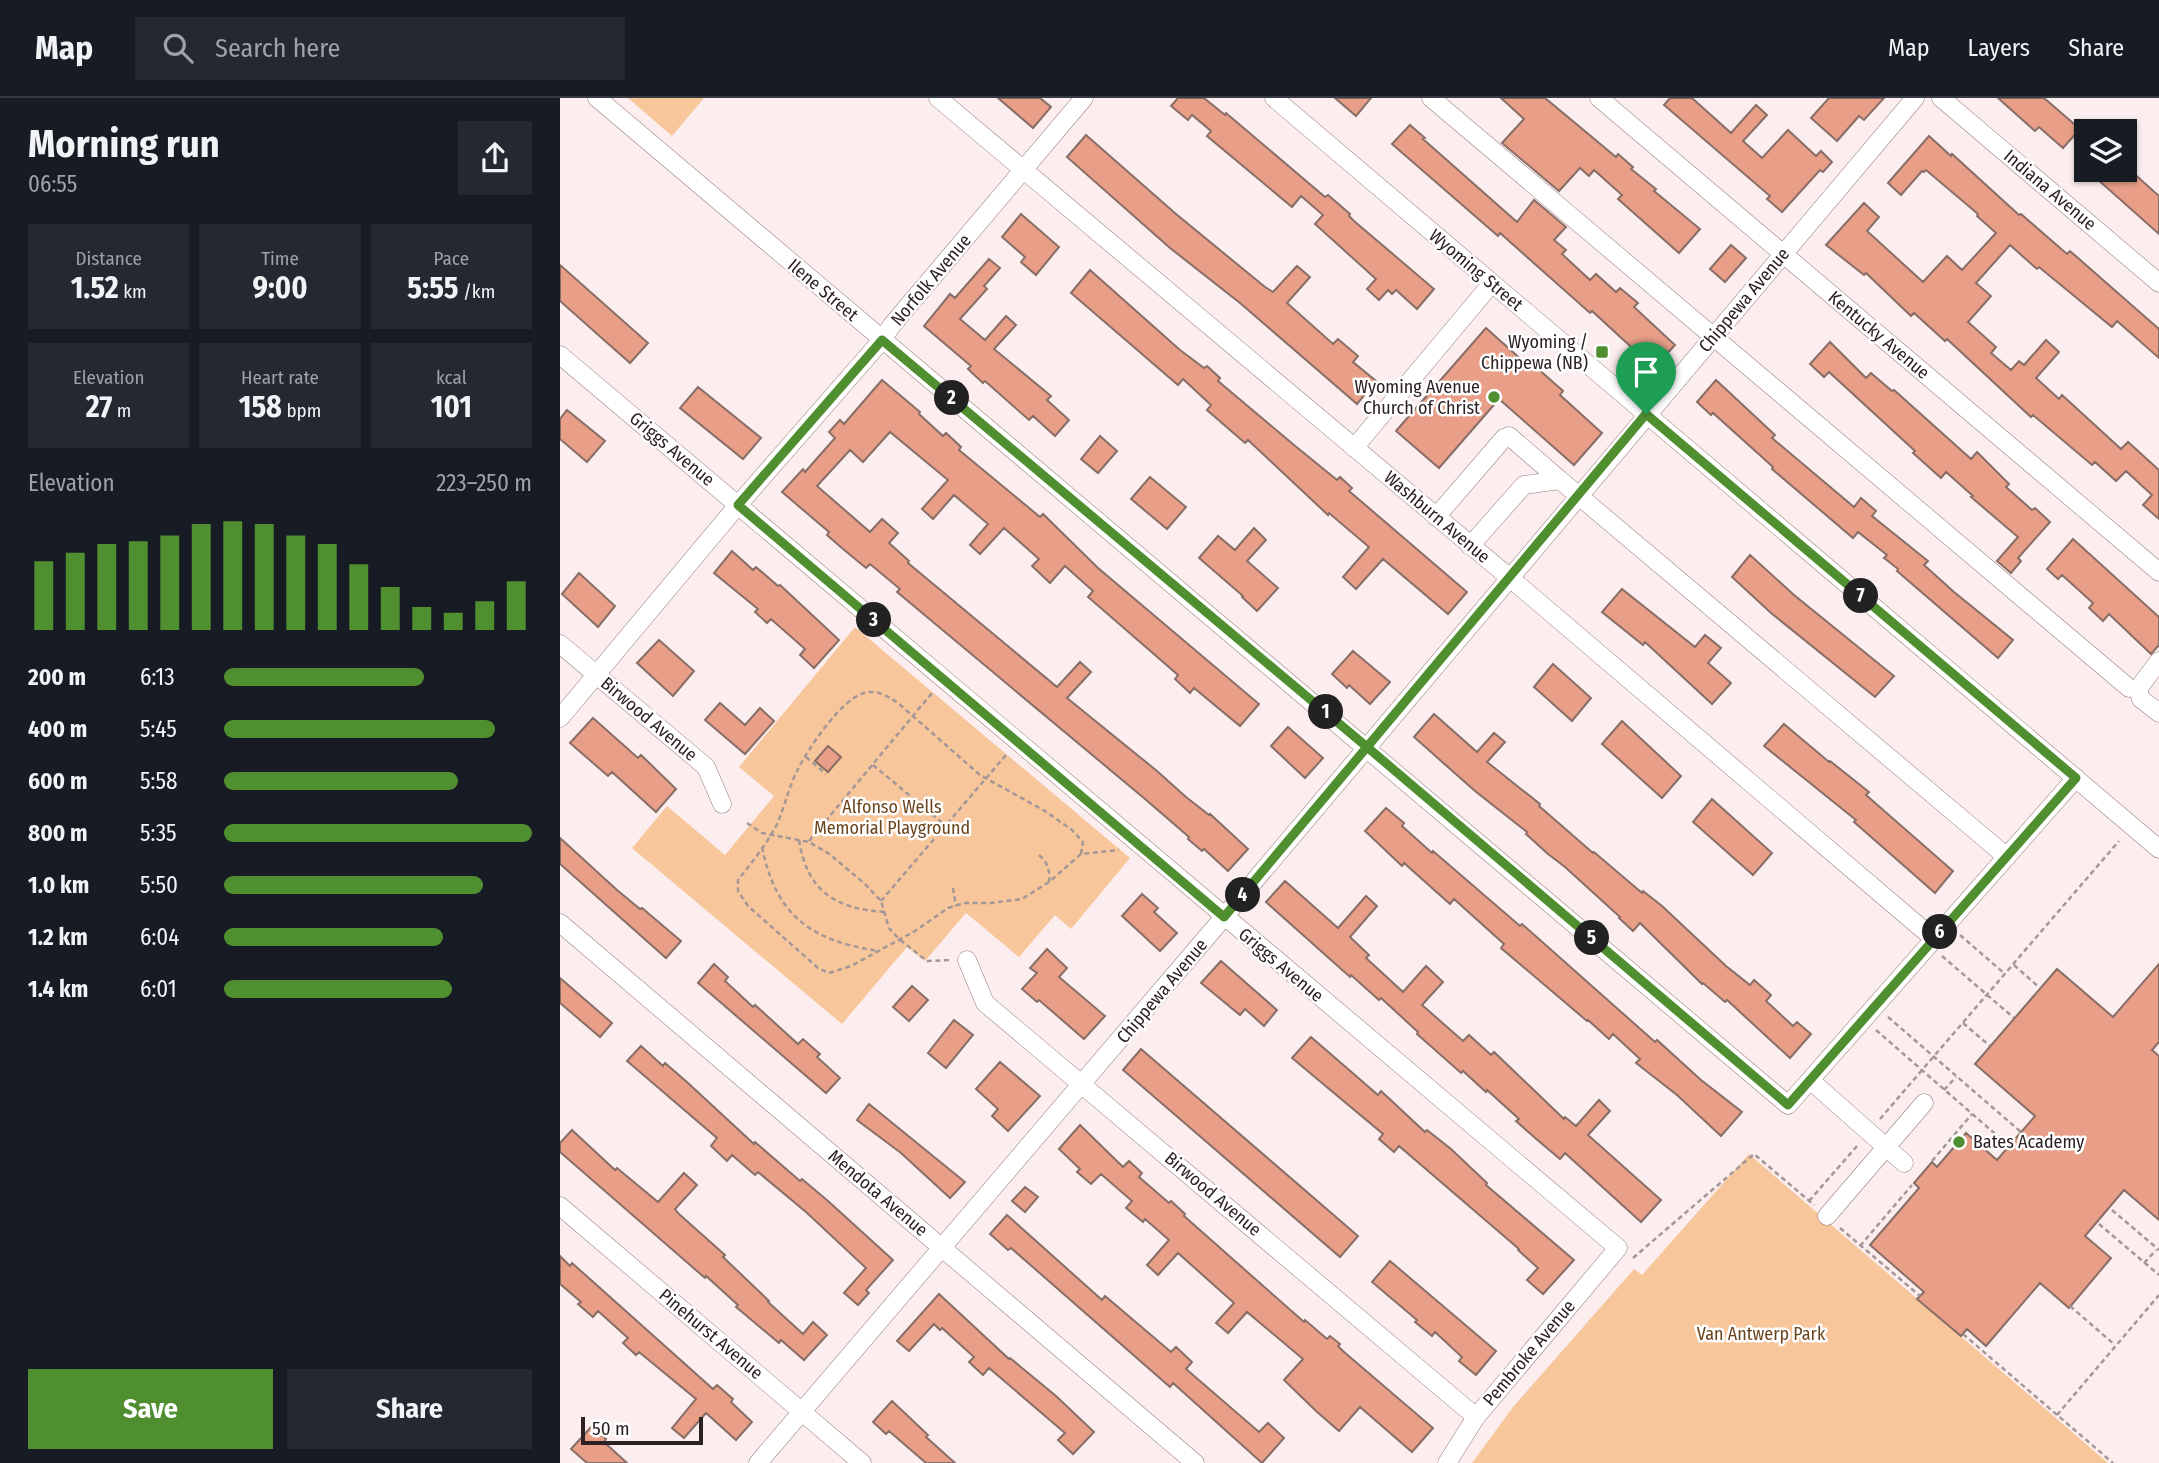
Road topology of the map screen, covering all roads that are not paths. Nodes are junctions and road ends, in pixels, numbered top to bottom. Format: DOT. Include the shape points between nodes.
graph roads {
  1 [pos="597,98"];
  2 [pos="938,98"];
  3 [pos="1084,98"];
  4 [pos="1274,98"];
  5 [pos="1431,98"];
  6 [pos="1599,98"];
  7 [pos="1915,98"];
  8 [pos="1941,98"];
  9 [pos="1022,170"];
  10 [pos="1783,254"];
  11 [pos="1492,283"];
  12 [pos="2159,283"];
  13 [pos="1712,337"];
  14 [pos="882,340"];
  15 [pos="560,355"];
  16 [pos="1646,414"];
  17 [pos="1354,448"];
  18 [pos="1560,480"];
  19 [pos="1579,496"];
  20 [pos="738,505"];
  21 [pos="1436,517"];
  22 [pos="1470,546"];
  23 [pos="2159,572"];
  24 [pos="1510,579"];
  25 [pos="560,644"];
  26 [pos="2159,661"];
  27 [pos="596,675"];
  28 [pos="2129,688"];
  29 [pos="2159,713"];
  30 [pos="560,718"];
  31 [pos="1367,747"];
  32 [pos="2076,778"];
  33 [pos="722,804"];
  34 [pos="2159,824"];
  35 [pos="2153,843"];
  36 [pos="2007,857"];
  37 [pos="1224,917"];
  38 [pos="560,923"];
  39 [pos="1937,946"];
  40 [pos="967,960"];
  41 [pos="1810,1080"];
  42 [pos="1082,1084"];
  43 [pos="1924,1103"];
  44 [pos="1885,1147"];
  45 [pos="1904,1163"];
  46 [pos="560,1206"];
  47 [pos="1827,1216"];
  48 [pos="942,1247"];
  49 [pos="1624,1254"];
  50 [pos="802,1412"];
  51 [pos="1476,1417"];
  52 [pos="758,1463"];
  53 [pos="862,1463"];
  54 [pos="1195,1463"];
  55 [pos="1447,1463"];
  1 -- 14 [label="street, Ilene Street"];
  2 -- 9 [label="street, Washburn Avenue"];
  3 -- 9 [label="street, Norfolk Avenue"];
  4 -- 11 [label="street, Wyoming Street"];
  5 -- 13 [label="street"];
  6 -- 10 [label="street, Kentucky Avenue"];
  7 -- 10 [label="street, Chippewa Avenue"];
  8 -- 12 [label="street, Indiana Avenue"];
  9 -- 14 [label="street, Norfolk Avenue"];
  9 -- 17 [label="street, Washburn Avenue"];
  10 -- 13 [label="street, Chippewa Avenue"];
  10 -- 23 [label="street, Kentucky Avenue"];
  11 -- 16 [label="street, Wyoming Street"];
  11 -- 17 [label="street"];
  13 -- 16 [label="street, Chippewa Avenue"];
  13 -- 28 [label="street"];
  14 -- 20 [label="street, Norfolk Avenue"];
  14 -- 31 [label="street, Ilene Street"];
  15 -- 20 [label="street, Griggs Avenue"];
  16 -- 19 [label="street, Chippewa Avenue"];
  16 -- 32 [label="street, Wyoming Street"];
  17 -- 21 [label="street, Washburn Avenue"];
  18 -- 19 [label="street"];
  18 -- 21 [label="street" via="1509,436"];
  18 -- 22 [label="street" via="1524,485"];
  19 -- 24 [label="street, Chippewa Avenue"];
  19 -- 36 [label="street"];
  20 -- 27 [label="street, Norfolk Avenue"];
  20 -- 37 [label="street, Griggs Avenue"];
  21 -- 22 [label="street, Washburn Avenue"];
  22 -- 24 [label="street, Washburn Avenue"];
  24 -- 31 [label="street, Chippewa Avenue"];
  24 -- 39 [label="street, Washburn Avenue"];
  25 -- 27 [label="street, Birwood Avenue"];
  26 -- 29 [label="street" via="2138,689 2141,699"];
  27 -- 30 [label="street, Norfolk Avenue"];
  27 -- 33 [label="street, Birwood Avenue" via="706,767"];
  31 -- 37 [label="street, Chippewa Avenue"];
  31 -- 41 [label="street, Ilene Street" via="1788,1105"];
  32 -- 35 [label="street, Wyoming Street"];
  32 -- 36 [label="street"];
  34 -- 35 [label="street"];
  36 -- 39 [label="street"];
  37 -- 42 [label="street, Chippewa Avenue"];
  37 -- 49 [label="street, Griggs Avenue"];
  38 -- 48 [label="street, Mendota Avenue"];
  39 -- 41 [label="street"];
  40 -- 42 [label="street, Birwood Avenue" via="985,1003"];
  41 -- 44 [label="street"];
  42 -- 48 [label="street, Chippewa Avenue"];
  42 -- 51 [label="street, Birwood Avenue"];
  43 -- 44 [label="street"];
  44 -- 45 [label="street"];
  44 -- 47 [label="street"];
  46 -- 50 [label="street, Pinehurst Avenue"];
  48 -- 50 [label="street, Chippewa Avenue"];
  48 -- 54 [label="street, Mendota Avenue"];
  49 -- 51 [label="street, Pembroke Avenue"];
  50 -- 52 [label="street, Chippewa Avenue"];
  50 -- 53 [label="street, Pinehurst Avenue"];
  51 -- 55 [label="street, Pembroke Avenue"];
}
